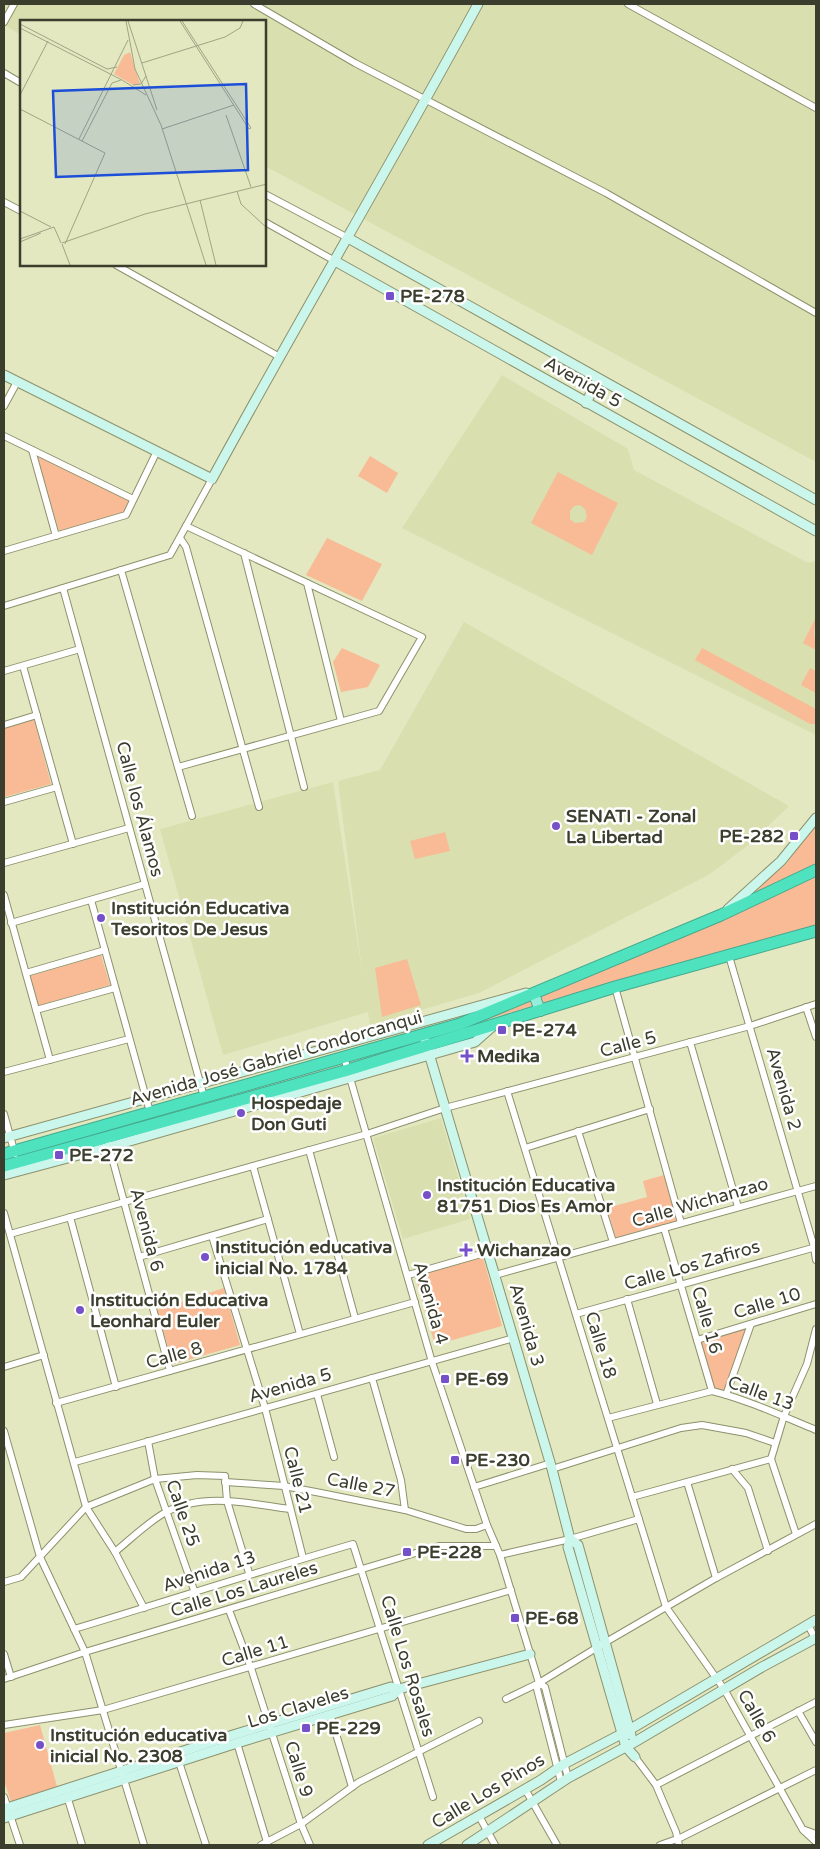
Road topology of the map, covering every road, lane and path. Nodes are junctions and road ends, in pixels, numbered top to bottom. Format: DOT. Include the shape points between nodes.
graph roads {
  1 [pos="14,4"];
  2 [pos="254,4"];
  3 [pos="478,4"];
  4 [pos="628,4"];
  5 [pos="4,22"];
  6 [pos="4,73"];
  7 [pos="20,82"];
  8 [pos="426,99"];
  9 [pos="816,108"];
  10 [pos="266,195"];
  11 [pos="4,202"];
  12 [pos="20,211"];
  13 [pos="266,223"];
  14 [pos="348,238"];
  15 [pos="335,261"];
  16 [pos="118,266"];
  17 [pos="816,313"];
  18 [pos="278,356"];
  19 [pos="4,375"];
  20 [pos="598,379"];
  21 [pos="17,382"];
  22 [pos="586,403"];
  23 [pos="4,406"];
  24 [pos="4,436"];
  25 [pos="32,450"];
  26 [pos="157,451"];
  27 [pos="212,478"];
  28 [pos="133,499"];
  29 [pos="816,500"];
  30 [pos="186,526"];
  31 [pos="816,531"];
  32 [pos="56,536"];
  33 [pos="180,538"];
  34 [pos="4,550"];
  35 [pos="244,553"];
  36 [pos="121,570"];
  37 [pos="307,583"];
  38 [pos="63,588"];
  39 [pos="4,606"];
  40 [pos="80,649"];
  41 [pos="23,666"];
  42 [pos="4,671"];
  43 [pos="37,715"];
  44 [pos="341,721"];
  45 [pos="4,725"];
  46 [pos="291,735"];
  47 [pos="243,748"];
  48 [pos="178,767"];
  49 [pos="57,787"];
  50 [pos="304,787"];
  51 [pos="4,802"];
  52 [pos="259,807"];
  53 [pos="192,816"];
  54 [pos="816,818"];
  55 [pos="129,828"];
  56 [pos="73,844"];
  57 [pos="4,863"];
  58 [pos="816,870"];
  59 [pos="145,884"];
  60 [pos="4,895"];
  61 [pos="91,900"];
  62 [pos="721,915"];
  63 [pos="12,923"];
  64 [pos="816,931"];
  65 [pos="105,950"];
  66 [pos="729,956"];
  67 [pos="26,973"];
  68 [pos="555,986"];
  69 [pos="115,988"];
  70 [pos="615,988"];
  71 [pos="534,994"];
  72 [pos="816,1004"];
  73 [pos="806,1007"];
  74 [pos="36,1010"];
  75 [pos="540,1011"];
  76 [pos="750,1026"];
  77 [pos="424,1035"];
  78 [pos="816,1037"];
  79 [pos="130,1039"];
  80 [pos="690,1042"];
  81 [pos="428,1051"];
  82 [pos="344,1057"];
  83 [pos="636,1058"];
  84 [pos="50,1060"];
  85 [pos="4,1072"];
  86 [pos="350,1074"];
  87 [pos="200,1083"];
  88 [pos="507,1091"];
  89 [pos="204,1097"];
  90 [pos="146,1098"];
  91 [pos="445,1108"];
  92 [pos="650,1109"];
  93 [pos="150,1112"];
  94 [pos="4,1114"];
  95 [pos="104,1126"];
  96 [pos="578,1131"];
  97 [pos="367,1134"];
  98 [pos="7,1138"];
  99 [pos="108,1142"];
  100 [pos="525,1148"];
  101 [pos="309,1150"];
  102 [pos="12,1155"];
  103 [pos="4,1166"];
  104 [pos="253,1166"];
  105 [pos="4,1175"];
  106 [pos="816,1186"];
  107 [pos="798,1190"];
  108 [pos="124,1202"];
  109 [pos="738,1207"];
  110 [pos="4,1212"];
  111 [pos="70,1216"];
  112 [pos="268,1219"];
  113 [pos="681,1223"];
  114 [pos="664,1228"];
  115 [pos="10,1234"];
  116 [pos="212,1236"];
  117 [pos="612,1242"];
  118 [pos="815,1247"];
  119 [pos="488,1252"];
  120 [pos="558,1257"];
  121 [pos="139,1258"];
  122 [pos="816,1260"];
  123 [pos="408,1275"];
  124 [pos="495,1275"];
  125 [pos="680,1283"];
  126 [pos="627,1299"];
  127 [pos="415,1302"];
  128 [pos="816,1304"];
  129 [pos="576,1314"];
  130 [pos="355,1318"];
  131 [pos="751,1324"];
  132 [pos="816,1328"];
  133 [pos="300,1334"];
  134 [pos="514,1338"];
  135 [pos="697,1340"];
  136 [pos="246,1350"];
  137 [pos="44,1355"];
  138 [pos="432,1362"];
  139 [pos="816,1362"];
  140 [pos="807,1364"];
  141 [pos="4,1367"];
  142 [pos="170,1372"];
  143 [pos="372,1378"];
  144 [pos="116,1387"];
  145 [pos="712,1391"];
  146 [pos="317,1394"];
  147 [pos="726,1395"];
  148 [pos="56,1403"];
  149 [pos="657,1404"];
  150 [pos="265,1408"];
  151 [pos="784,1416"];
  152 [pos="608,1418"];
  153 [pos="816,1430"];
  154 [pos="4,1431"];
  155 [pos="148,1441"];
  156 [pos="776,1443"];
  157 [pos="617,1449"];
  158 [pos="334,1457"];
  159 [pos="771,1459"];
  160 [pos="75,1462"];
  161 [pos="552,1466"];
  162 [pos="732,1469"];
  163 [pos="156,1479"];
  164 [pos="225,1482"];
  165 [pos="687,1482"];
  166 [pos="284,1486"];
  167 [pos="474,1487"];
  168 [pos="632,1497"];
  169 [pos="227,1501"];
  170 [pos="86,1507"];
  171 [pos="290,1509"];
  172 [pos="405,1510"];
  173 [pos="168,1511"];
  174 [pos="639,1518"];
  175 [pos="816,1524"];
  176 [pos="487,1525"];
  177 [pos="796,1534"];
  178 [pos="570,1539"];
  179 [pos="353,1544"];
  180 [pos="496,1546"];
  181 [pos="768,1551"];
  182 [pos="115,1552"];
  183 [pos="500,1555"];
  184 [pos="40,1557"];
  185 [pos="303,1558"];
  186 [pos="362,1570"];
  187 [pos="249,1574"];
  188 [pos="716,1578"];
  189 [pos="4,1582"];
  190 [pos="511,1590"];
  191 [pos="195,1593"];
  192 [pos="666,1607"];
  193 [pos="144,1608"];
  194 [pos="229,1610"];
  195 [pos="812,1623"];
  196 [pos="380,1628"];
  197 [pos="74,1629"];
  198 [pos="816,1639"];
  199 [pos="606,1642"];
  200 [pos="596,1648"];
  201 [pos="85,1652"];
  202 [pos="4,1654"];
  203 [pos="530,1654"];
  204 [pos="251,1668"];
  205 [pos="7,1678"];
  206 [pos="717,1679"];
  207 [pos="539,1683"];
  208 [pos="399,1689"];
  209 [pos="724,1689"];
  210 [pos="506,1699"];
  211 [pos="816,1702"];
  212 [pos="103,1710"];
  213 [pos="798,1711"];
  214 [pos="330,1714"];
  215 [pos="479,1722"];
  216 [pos="4,1725"];
  217 [pos="271,1728"];
  218 [pos="625,1732"];
  219 [pos="751,1735"];
  220 [pos="816,1742"];
  221 [pos="237,1743"];
  222 [pos="629,1745"];
  223 [pos="419,1751"];
  224 [pos="635,1757"];
  225 [pos="179,1762"];
  226 [pos="561,1766"];
  227 [pos="816,1770"];
  228 [pos="123,1776"];
  229 [pos="564,1780"];
  230 [pos="656,1785"];
  231 [pos="352,1787"];
  232 [pos="780,1788"];
  233 [pos="525,1789"];
  234 [pos="66,1794"];
  235 [pos="4,1796"];
  236 [pos="433,1797"];
  237 [pos="532,1802"];
  238 [pos="6,1813"];
  239 [pos="478,1816"];
  240 [pos="301,1824"];
  241 [pos="803,1830"];
  242 [pos="487,1832"];
  243 [pos="816,1834"];
  244 [pos="678,1842"];
  245 [pos="816,1842"];
  246 [pos="264,1844"];
  247 [pos="432,1844"];
  248 [pos="20,1845"];
  249 [pos="82,1845"];
  250 [pos="144,1845"];
  251 [pos="206,1845"];
  252 [pos="310,1845"];
  253 [pos="467,1845"];
  254 [pos="495,1845"];
  255 [pos="557,1845"];
  256 [pos="660,1845"];
  1 -- 5 [label="street"];
  2 -- 8 [label="street" via="355,64"];
  3 -- 8 [label="street"];
  4 -- 9 [label="street"];
  6 -- 7 [label="street"];
  8 -- 14 [label="street"];
  8 -- 17 [label="street" via="606,193"];
  10 -- 14 [label="street"];
  11 -- 12 [label="street"];
  13 -- 15 [label="street"];
  14 -- 15 [label="street"];
  14 -- 20 [label="street, Avenida 5"];
  15 -- 18 [label="street"];
  15 -- 22 [label="street, Avenida 5"];
  16 -- 18 [label="street"];
  18 -- 27 [label="street"];
  19 -- 21 [label="street"];
  20 -- 22 [label="street"];
  20 -- 29 [label="street, Avenida 5"];
  21 -- 23 [label="street"];
  21 -- 26 [label="street"];
  22 -- 31 [label="street, Avenida 5"];
  24 -- 25 [label="street"];
  25 -- 28 [label="street"];
  25 -- 32 [label="street"];
  26 -- 27 [label="street"];
  26 -- 28 [label="street"];
  27 -- 30 [label="street"];
  28 -- 32 [label="street" via="126,515"];
  30 -- 33 [label="street"];
  30 -- 35 [label="street"];
  32 -- 34 [label="street"];
  33 -- 36 [label="street" via="170,555"];
  33 -- 47 [label="street" via="186,547"];
  35 -- 37 [label="street"];
  35 -- 46 [label="street"];
  36 -- 38 [label="street"];
  36 -- 48 [label="street"];
  37 -- 44 [label="street"];
  37 -- 44 [label="street" via="422,637 379,711"];
  38 -- 39 [label="street"];
  38 -- 40 [label="street, Calle los Álamos"];
  40 -- 41 [label="street"];
  40 -- 55 [label="street, Calle los Álamos"];
  41 -- 42 [label="street"];
  41 -- 43 [label="street"];
  43 -- 45 [label="street"];
  43 -- 49 [label="street"];
  44 -- 46 [label="street"];
  46 -- 47 [label="street"];
  46 -- 50 [label="street"];
  47 -- 48 [label="street"];
  47 -- 52 [label="street"];
  48 -- 53 [label="street"];
  49 -- 51 [label="street"];
  49 -- 56 [label="street"];
  54 -- 62 [label="street" via="781,861"];
  55 -- 56 [label="street"];
  55 -- 59 [label="street, Calle los Álamos"];
  56 -- 57 [label="street"];
  58 -- 62 [label="highway, Avenida José Gabriel Condorcanqui"];
  59 -- 61 [label="street"];
  59 -- 87 [label="street, Calle los Álamos"];
  60 -- 63 [label="street"];
  61 -- 63 [label="street"];
  61 -- 65 [label="street"];
  62 -- 68 [label="highway, Avenida José Gabriel Condorcanqui"];
  63 -- 67 [label="street"];
  64 -- 66 [label="highway, Avenida José Gabriel Condorcanqui"];
  65 -- 67 [label="street"];
  65 -- 69 [label="street"];
  66 -- 70 [label="highway, Avenida José Gabriel Condorcanqui"];
  66 -- 76 [label="street, Avenida 2"];
  67 -- 74 [label="street"];
  68 -- 71 [label="highway, Avenida José Gabriel Condorcanqui"];
  68 -- 87 [label="street, Avenida José Gabriel Condorcanqui"];
  69 -- 74 [label="street"];
  69 -- 79 [label="street"];
  70 -- 75 [label="highway, Avenida José Gabriel Condorcanqui"];
  70 -- 83 [label="street"];
  71 -- 75 [label="main road"];
  71 -- 77 [label="highway, Avenida José Gabriel Condorcanqui"];
  72 -- 73 [label="street, Calle 5"];
  73 -- 76 [label="street, Calle 5"];
  73 -- 78 [label="street"];
  74 -- 84 [label="street"];
  75 -- 81 [label="highway, Avenida José Gabriel Condorcanqui"];
  76 -- 80 [label="street, Calle 5"];
  76 -- 107 [label="street, Avenida 2"];
  77 -- 81 [label="street, Avenida 3"];
  77 -- 82 [label="highway, Avenida José Gabriel Condorcanqui"];
  79 -- 84 [label="street"];
  79 -- 90 [label="street"];
  80 -- 83 [label="street, Calle 5"];
  80 -- 109 [label="street"];
  81 -- 86 [label="highway, Avenida José Gabriel Condorcanqui"];
  81 -- 91 [label="street, Avenida 3"];
  82 -- 86 [label="street, Avenida 4"];
  82 -- 89 [label="highway, Avenida José Gabriel Condorcanqui"];
  83 -- 88 [label="street, Calle 5"];
  83 -- 92 [label="street"];
  84 -- 85 [label="street"];
  86 -- 97 [label="street, Avenida 4"];
  86 -- 99 [label="highway, Avenida José Gabriel Condorcanqui"];
  87 -- 89 [label="street, Calle los Álamos"];
  87 -- 90 [label="street, Avenida José Gabriel Condorcanqui"];
  88 -- 91 [label="street, Calle 5"];
  88 -- 100 [label="street, Calle 18"];
  89 -- 93 [label="highway, Avenida José Gabriel Condorcanqui"];
  90 -- 93 [label="street"];
  90 -- 98 [label="street, Avenida José Gabriel Condorcanqui"];
  91 -- 97 [label="street, Calle 5"];
  91 -- 119 [label="street, Avenida 3"];
  92 -- 96 [label="street"];
  92 -- 113 [label="street"];
  93 -- 95 [label="highway, Avenida José Gabriel Condorcanqui"];
  94 -- 98 [label="street"];
  95 -- 99 [label="street, Avenida 6"];
  95 -- 102 [label="highway, Avenida José Gabriel Condorcanqui"];
  96 -- 100 [label="street"];
  96 -- 117 [label="street"];
  97 -- 101 [label="street, Calle 5"];
  97 -- 123 [label="street, Avenida 4"];
  98 -- 102 [label="street"];
  99 -- 102 [label="highway, Avenida José Gabriel Condorcanqui"];
  99 -- 105 [label="street, Avenida José Gabriel Condorcanqui"];
  99 -- 108 [label="street, Avenida 6"];
  100 -- 120 [label="street, Calle 18"];
  101 -- 104 [label="street, Calle 5"];
  101 -- 130 [label="street"];
  102 -- 103 [label="highway, Avenida José Gabriel Condorcanqui"];
  104 -- 108 [label="street, Calle 5"];
  104 -- 112 [label="street"];
  106 -- 107 [label="street"];
  107 -- 109 [label="street, Calle Wichanzao"];
  107 -- 118 [label="street, Avenida 2"];
  108 -- 111 [label="street, Calle 5"];
  108 -- 121 [label="street, Avenida 6"];
  109 -- 113 [label="street, Calle Wichanzao"];
  110 -- 115 [label="street"];
  111 -- 115 [label="street, Calle 5"];
  111 -- 144 [label="street"];
  112 -- 116 [label="street"];
  112 -- 133 [label="street"];
  113 -- 114 [label="street, Calle Wichanzao"];
  114 -- 117 [label="street, Calle Wichanzao"];
  114 -- 125 [label="street, Calle 16"];
  115 -- 137 [label="street"];
  116 -- 121 [label="street"];
  116 -- 136 [label="street, Calle 21"];
  117 -- 120 [label="street, Calle Wichanzao"];
  118 -- 122 [label="street, Avenida 2"];
  118 -- 125 [label="street, Calle Los Zafiros"];
  119 -- 123 [label="street"];
  119 -- 124 [label="street, Avenida 3"];
  120 -- 124 [label="street, Calle Wichanzao"];
  120 -- 129 [label="street, Calle 18"];
  121 -- 142 [label="street, Avenida 6"];
  123 -- 127 [label="street, Avenida 4"];
  124 -- 134 [label="street, Avenida 3"];
  125 -- 126 [label="street, Calle Los Zafiros"];
  125 -- 135 [label="street, Calle 16"];
  126 -- 129 [label="street, Calle Los Zafiros"];
  126 -- 149 [label="street"];
  127 -- 130 [label="street, Calle 8"];
  127 -- 138 [label="street, Avenida 4"];
  128 -- 131 [label="street, Calle 10"];
  129 -- 152 [label="street, Calle 18"];
  130 -- 133 [label="street, Calle 8"];
  131 -- 135 [label="street, Calle 10"];
  131 -- 147 [label="street"];
  132 -- 140 [label="street"];
  133 -- 136 [label="street, Calle 8"];
  134 -- 138 [label="street, Avenida 5"];
  134 -- 161 [label="street, Avenida 3"];
  135 -- 145 [label="street, Calle 16"];
  136 -- 142 [label="street, Calle 8"];
  136 -- 150 [label="street, Calle 21"];
  137 -- 141 [label="street"];
  137 -- 148 [label="street"];
  138 -- 143 [label="street, Avenida 5"];
  138 -- 167 [label="street, Avenida 4"];
  139 -- 140 [label="street"];
  140 -- 151 [label="street"];
  142 -- 144 [label="street, Calle 8"];
  143 -- 146 [label="street, Avenida 5"];
  143 -- 172 [label="street" via="401,1480"];
  144 -- 148 [label="street, Calle 8"];
  145 -- 147 [label="street, Calle 13"];
  145 -- 149 [label="street, Calle 13"];
  146 -- 150 [label="street, Avenida 5"];
  146 -- 158 [label="street"];
  147 -- 151 [label="street, Calle 13"];
  148 -- 160 [label="street"];
  149 -- 152 [label="street, Calle 13"];
  150 -- 155 [label="street, Avenida 5"];
  150 -- 166 [label="street, Calle 21"];
  151 -- 153 [label="street, Calle 13"];
  151 -- 156 [label="street"];
  152 -- 157 [label="street, Calle 18"];
  154 -- 184 [label="street"];
  155 -- 160 [label="street, Avenida 5"];
  155 -- 163 [label="street, Calle 25"];
  156 -- 157 [label="street" via="746,1433 702,1425 681,1428"];
  156 -- 159 [label="street"];
  157 -- 161 [label="street"];
  157 -- 168 [label="street, Calle 18"];
  159 -- 162 [label="street"];
  159 -- 177 [label="street"];
  160 -- 170 [label="street"];
  161 -- 167 [label="street"];
  161 -- 178 [label="street, Avenida 3"];
  162 -- 165 [label="street"];
  162 -- 181 [label="street" via="748,1488"];
  163 -- 164 [label="street, Calle 27" via="224,1476"];
  163 -- 170 [label="street"];
  163 -- 173 [label="street, Calle 25"];
  164 -- 166 [label="street, Calle 27"];
  164 -- 169 [label="street"];
  165 -- 168 [label="street"];
  165 -- 188 [label="street"];
  166 -- 171 [label="street, Calle 21"];
  166 -- 172 [label="street, Calle 27"];
  167 -- 176 [label="street, Avenida 4"];
  168 -- 174 [label="street, Calle 18"];
  169 -- 171 [label="street"];
  169 -- 173 [label="street" via="193,1502"];
  169 -- 187 [label="street"];
  170 -- 182 [label="street"];
  170 -- 184 [label="street"];
  171 -- 185 [label="street, Calle 21"];
  172 -- 176 [label="street, Calle 27" via="466,1529"];
  173 -- 182 [label="street"];
  173 -- 191 [label="street, Calle 25"];
  174 -- 178 [label="street"];
  174 -- 192 [label="street, Calle 18"];
  175 -- 177 [label="street"];
  176 -- 180 [label="street, Avenida 4"];
  177 -- 181 [label="street"];
  178 -- 183 [label="street"];
  178 -- 199 [label="street, Avenida 3" via="578,1545"];
  178 -- 200 [label="street, Avenida 3" via="568,1547"];
  179 -- 185 [label="street, Avenida 13"];
  179 -- 186 [label="street, Calle Los Rosales"];
  180 -- 183 [label="street, Avenida 4"];
  180 -- 186 [label="street, Calle Los Laureles" via="439,1546"];
  181 -- 188 [label="street"];
  182 -- 193 [label="street"];
  183 -- 190 [label="street, Avenida 4"];
  184 -- 189 [label="street" via="21,1577"];
  184 -- 197 [label="street"];
  185 -- 187 [label="street, Avenida 13"];
  186 -- 194 [label="street, Calle Los Laureles"];
  186 -- 196 [label="street, Calle Los Rosales"];
  187 -- 191 [label="street, Avenida 13"];
  188 -- 192 [label="street"];
  190 -- 196 [label="street, Calle 11"];
  190 -- 203 [label="street, Avenida 4"];
  191 -- 193 [label="street, Avenida 13"];
  192 -- 199 [label="street"];
  192 -- 206 [label="street, Calle 6"];
  193 -- 197 [label="street, Avenida 13"];
  194 -- 201 [label="street, Calle Los Laureles"];
  194 -- 204 [label="street, Calle 9"];
  195 -- 198 [label="street"];
  195 -- 206 [label="street, Calle Los Pinos"];
  196 -- 204 [label="street, Calle 11"];
  196 -- 208 [label="street, Calle Los Rosales"];
  197 -- 201 [label="street"];
  198 -- 209 [label="street, Calle Los Pinos"];
  199 -- 200 [label="street"];
  199 -- 218 [label="street, Avenida 3"];
  200 -- 207 [label="street"];
  200 -- 218 [label="street, Avenida 3"];
  201 -- 205 [label="street, Calle Los Laureles"];
  201 -- 212 [label="street"];
  202 -- 205 [label="street"];
  203 -- 207 [label="street, Avenida 4"];
  203 -- 208 [label="street, Los Claveles"];
  204 -- 212 [label="street, Calle 11"];
  204 -- 217 [label="street, Calle 9"];
  206 -- 209 [label="street, Calle 6"];
  206 -- 218 [label="street, Calle Los Pinos"];
  207 -- 210 [label="street"];
  207 -- 226 [label="street, Avenida 4" via="545,1687"];
  208 -- 214 [label="street, Los Claveles" via="392,1696"];
  208 -- 217 [label="street, Los Claveles" via="391,1687"];
  208 -- 223 [label="street, Calle Los Rosales"];
  209 -- 219 [label="street, Calle 6"];
  209 -- 222 [label="street, Calle Los Pinos"];
  211 -- 213 [label="street"];
  212 -- 216 [label="street, Calle 11"];
  212 -- 228 [label="street"];
  213 -- 219 [label="street"];
  213 -- 220 [label="street"];
  214 -- 217 [label="street, Los Claveles"];
  214 -- 231 [label="street"];
  215 -- 223 [label="street"];
  217 -- 221 [label="street, Los Claveles"];
  217 -- 228 [label="street, Los Claveles"];
  217 -- 240 [label="street, Calle 9"];
  218 -- 222 [label="street"];
  218 -- 226 [label="street, Calle Los Pinos"];
  219 -- 230 [label="street"];
  219 -- 232 [label="street, Calle 6"];
  221 -- 225 [label="street, Los Claveles"];
  221 -- 246 [label="street"];
  222 -- 224 [label="street"];
  222 -- 229 [label="street, Calle Los Pinos"];
  223 -- 231 [label="street"];
  223 -- 236 [label="street, Calle Los Rosales"];
  224 -- 230 [label="street"];
  225 -- 228 [label="street, Los Claveles"];
  225 -- 251 [label="street"];
  226 -- 229 [label="street, Avenida 4"];
  226 -- 233 [label="street, Calle Los Pinos"];
  227 -- 232 [label="street"];
  228 -- 234 [label="street, Los Claveles"];
  228 -- 250 [label="street"];
  229 -- 237 [label="street, Calle Los Pinos"];
  230 -- 244 [label="street"];
  231 -- 240 [label="street"];
  232 -- 241 [label="street, Calle 6"];
  232 -- 244 [label="street"];
  233 -- 237 [label="street"];
  233 -- 239 [label="street, Calle Los Pinos"];
  234 -- 238 [label="street, Los Claveles"];
  234 -- 249 [label="street"];
  235 -- 238 [label="street"];
  237 -- 242 [label="street, Calle Los Pinos"];
  237 -- 255 [label="street"];
  238 -- 248 [label="street"];
  239 -- 242 [label="street"];
  239 -- 247 [label="street, Calle Los Pinos"];
  240 -- 246 [label="street"];
  240 -- 252 [label="street"];
  241 -- 243 [label="street"];
  241 -- 245 [label="street, Calle 6"];
  242 -- 253 [label="street, Calle Los Pinos"];
  242 -- 254 [label="street"];
  244 -- 256 [label="street"];
}
